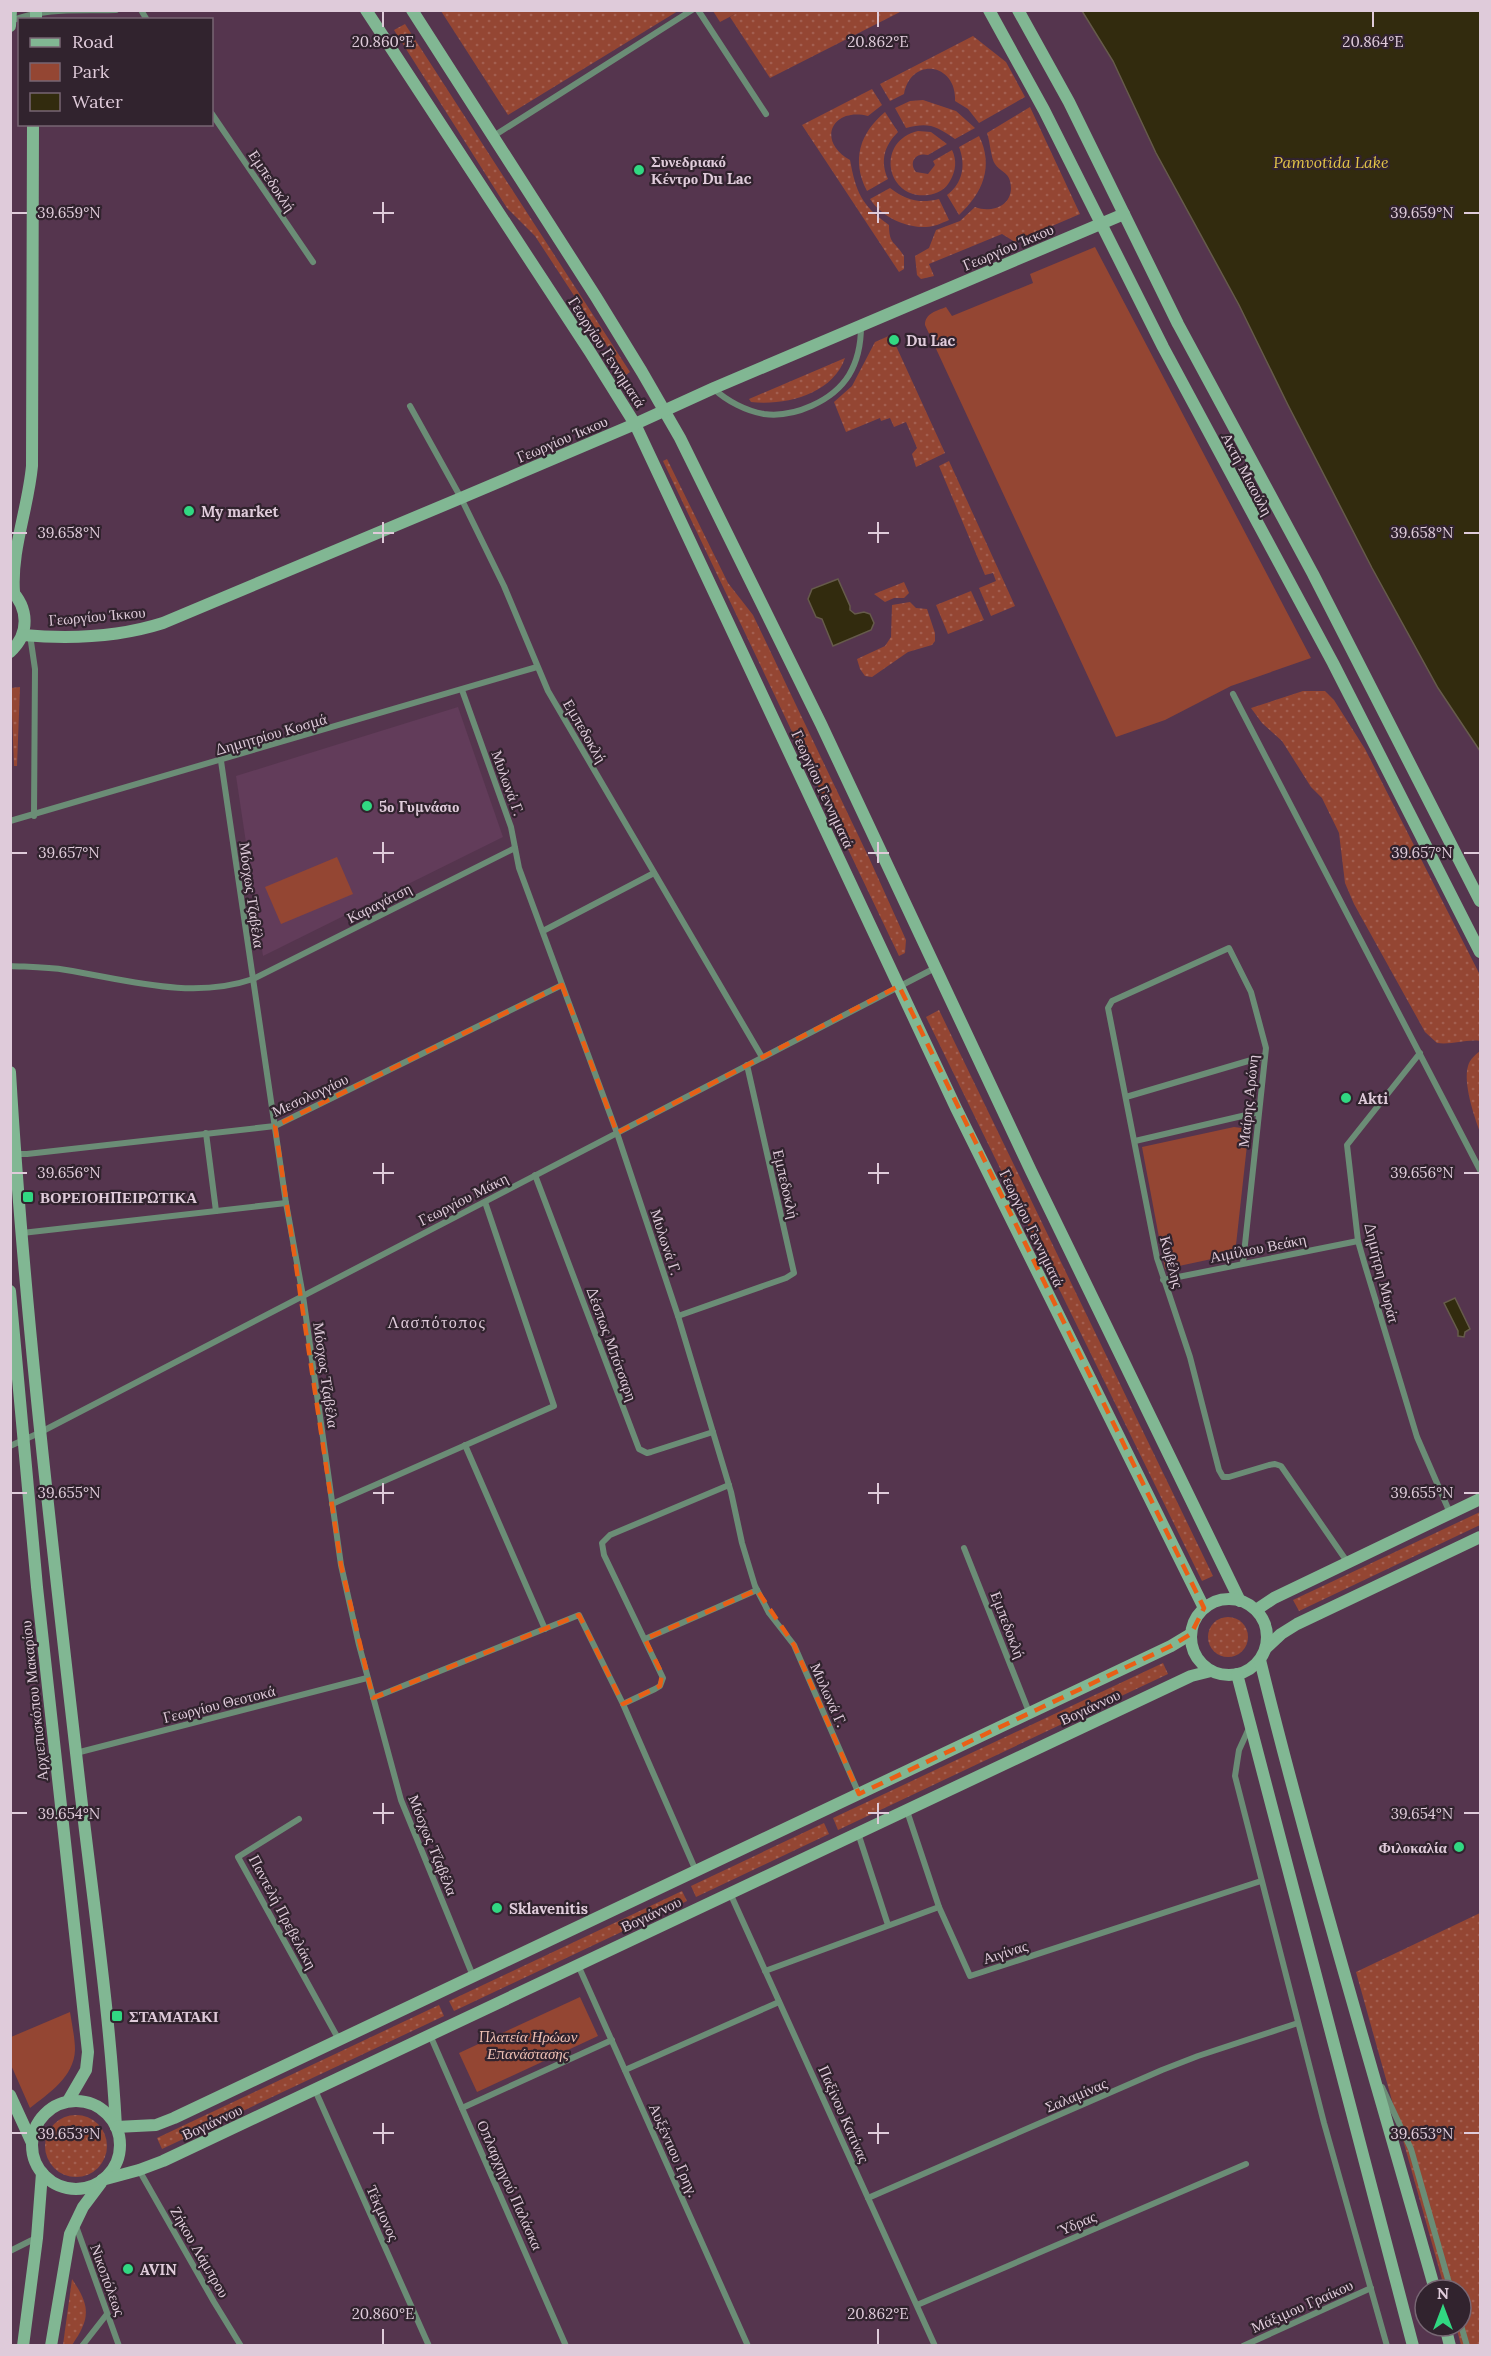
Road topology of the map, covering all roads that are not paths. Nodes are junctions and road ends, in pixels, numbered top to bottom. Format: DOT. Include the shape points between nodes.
graph roads {
  1 [pos="11,10"];
  2 [pos="116,10"];
  3 [pos="366,10"];
  4 [pos="412,10"];
  5 [pos="692,10"];
  6 [pos="698,10"];
  7 [pos="989,10"];
  8 [pos="1018,10"];
  9 [pos="36,14"];
  10 [pos="21,18"];
  11 [pos="10,21"];
  12 [pos="10,26"];
  13 [pos="766,114"];
  14 [pos="213,115"];
  15 [pos="33,126"];
  16 [pos="492,136"];
  17 [pos="1124,214"];
  18 [pos="1101,224"];
  19 [pos="313,262"];
  20 [pos="861,325"];
  21 [pos="714,388"];
  22 [pos="410,406"];
  23 [pos="664,411"];
  24 [pos="635,424"];
  25 [pos="461,498"];
  26 [pos="12,591"];
  27 [pos="26,635"];
  28 [pos="11,652"];
  29 [pos="537,667"];
  30 [pos="462,690"];
  31 [pos="1233,694"];
  32 [pos="221,761"];
  33 [pos="34,816"];
  34 [pos="10,821"];
  35 [pos="515,848"];
  36 [pos="654,873"];
  37 [pos="1480,901"];
  38 [pos="543,931"];
  39 [pos="1229,948"];
  40 [pos="1480,952"];
  41 [pos="10,966"];
  42 [pos="935,968"];
  43 [pos="253,979"];
  44 [pos="562,985"];
  45 [pos="899,986"];
  46 [pos="1420,1053"];
  47 [pos="1265,1056"];
  48 [pos="762,1057"];
  49 [pos="747,1065"];
  50 [pos="10,1072"];
  51 [pos="1126,1097"];
  52 [pos="1259,1112"];
  53 [pos="275,1126"];
  54 [pos="206,1133"];
  55 [pos="617,1133"];
  56 [pos="1135,1141"];
  57 [pos="13,1153"];
  58 [pos="1480,1170"];
  59 [pos="535,1175"];
  60 [pos="485,1202"];
  61 [pos="286,1203"];
  62 [pos="216,1210"];
  63 [pos="22,1233"];
  64 [pos="1358,1241"];
  65 [pos="1243,1263"];
  66 [pos="1163,1280"];
  67 [pos="10,1291"];
  68 [pos="303,1296"];
  69 [pos="678,1316"];
  70 [pos="712,1432"];
  71 [pos="39,1433"];
  72 [pos="25,1440"];
  73 [pos="465,1445"];
  74 [pos="10,1446"];
  75 [pos="729,1485"];
  76 [pos="1480,1499"];
  77 [pos="332,1504"];
  78 [pos="1450,1514"];
  79 [pos="1480,1537"];
  80 [pos="964,1548"];
  81 [pos="1347,1563"];
  82 [pos="757,1590"];
  83 [pos="1240,1601"];
  84 [pos="1204,1608"];
  85 [pos="1256,1610"];
  86 [pos="545,1629"];
  87 [pos="1191,1634"];
  88 [pos="645,1639"];
  89 [pos="1263,1654"];
  90 [pos="1211,1671"];
  91 [pos="1237,1674"];
  92 [pos="367,1678"];
  93 [pos="373,1698"];
  94 [pos="623,1704"];
  95 [pos="1029,1712"];
  96 [pos="1250,1725"];
  97 [pos="76,1753"];
  98 [pos="859,1794"];
  99 [pos="906,1810"];
  100 [pos="299,1820"];
  101 [pos="858,1833"];
  102 [pos="696,1871"];
  103 [pos="1261,1881"];
  104 [pos="730,1893"];
  105 [pos="939,1907"];
  106 [pos="888,1925"];
  107 [pos="578,1965"];
  108 [pos="765,1971"];
  109 [pos="473,1976"];
  110 [pos="779,2002"];
  111 [pos="1298,2023"];
  112 [pos="430,2035"];
  113 [pos="339,2040"];
  114 [pos="612,2040"];
  115 [pos="1371,2063"];
  116 [pos="626,2070"];
  117 [pos="315,2090"];
  118 [pos="10,2095"];
  119 [pos="68,2102"];
  120 [pos="462,2108"];
  121 [pos="117,2127"];
  122 [pos="32,2143"];
  123 [pos="1246,2164"];
  124 [pos="140,2170"];
  125 [pos="42,2173"];
  126 [pos="102,2180"];
  127 [pos="868,2198"];
  128 [pos="75,2223"];
  129 [pos="37,2238"];
  130 [pos="10,2251"];
  131 [pos="1432,2278"];
  132 [pos="1448,2278"];
  133 [pos="1371,2288"];
  134 [pos="917,2305"];
  135 [pos="107,2314"];
  136 [pos="23,2346"];
  137 [pos="51,2346"];
  138 [pos="82,2346"];
  139 [pos="119,2346"];
  140 [pos="241,2346"];
  141 [pos="429,2346"];
  142 [pos="566,2346"];
  143 [pos="748,2346"];
  144 [pos="935,2346"];
  145 [pos="1243,2346"];
  146 [pos="1387,2346"];
  147 [pos="1413,2346"];
  1 -- 11 [label="street"];
  2 -- 9 [label="street"];
  3 -- 24 [label="street, Γεωργίου Γεννηματά"];
  4 -- 16 [label="street, Γεωργίου Γεννηματά"];
  5 -- 16 [label="street"];
  6 -- 13 [label="street"];
  7 -- 18 [label="street, Ακτή Μιαούλη"];
  8 -- 17 [label="street, Ακτή Μιαούλη" via="1064,92"];
  9 -- 10 [label="street"];
  11 -- 12 [label="street"];
  14 -- 19 [label="street, Εμπεδοκλή"];
  15 -- 26 [label="street" via="32,466"];
  16 -- 23 [label="street, Γεωργίου Γεννηματά"];
  17 -- 18 [label="street, Γεωργίου Ίκκου"];
  17 -- 37 [label="street, Ακτή Μιαούλη"];
  18 -- 20 [label="street, Γεωργίου Ίκκου"];
  18 -- 40 [label="street, Ακτή Μιαούλη" via="1209,436 1333,663"];
  20 -- 21 [label="street, Γεωργίου Ίκκου"];
  20 -- 21 [label="street" via="859,351 850,374 832,394 808,407 764,414 735,403"];
  21 -- 23 [label="street, Γεωργίου Ίκκου"];
  22 -- 25 [label="street, Εμπεδοκλή"];
  23 -- 24 [label="street, Γεωργίου Ίκκου"];
  23 -- 42 [label="street, Γεωργίου Γεννηματά" via="775,630"];
  24 -- 25 [label="street, Γεωργίου Ίκκου"];
  24 -- 45 [label="street, Γεωργίου Γεννηματά"];
  25 -- 27 [label="street, Γεωργίου Ίκκου" via="163,623 77,636"];
  25 -- 29 [label="street, Εμπεδοκλή" via="504,586"];
  26 -- 27 [label="street" via="25,615"];
  27 -- 28 [label="street"];
  27 -- 33 [label="street" via="35,669"];
  29 -- 30 [label="street, Δημητρίου Κοσμά"];
  29 -- 36 [label="street, Εμπεδοκλή"];
  30 -- 32 [label="street, Δημητρίου Κοσμά"];
  30 -- 35 [label="street, Μυλωνά Γ."];
  31 -- 46 [label="street"];
  32 -- 33 [label="street, Δημητρίου Κοσμά"];
  32 -- 43 [label="street, Μόσχως Τζαβέλα"];
  33 -- 34 [label="street, Δημητρίου Κοσμά"];
  35 -- 38 [label="street, Μυλωνά Γ."];
  35 -- 43 [label="street, Καραγάτση"];
  36 -- 38 [label="street"];
  36 -- 48 [label="street, Εμπεδοκλή"];
  38 -- 44 [label="street, Μυλωνά Γ."];
  39 -- 47 [label="street, Μαίρης Αρώνη" via="1251,992"];
  39 -- 51 [label="street, Κυβέλης" via="1109,1004"];
  41 -- 43 [label="street, Καραγάτση" via="62,969 190,988 226,987"];
  42 -- 45 [label="street, Γεωργίου Μάκη"];
  42 -- 83 [label="street, Γεωργίου Γεννηματά"];
  43 -- 53 [label="street, Μόσχως Τζαβέλα"];
  44 -- 53 [label="street, Μεσολογγίου"];
  44 -- 55 [label="street, Μυλωνά Γ."];
  45 -- 48 [label="street, Γεωργίου Μάκη"];
  45 -- 84 [label="street, Γεωργίου Γεννηματά"];
  46 -- 58 [label="street"];
  46 -- 64 [label="street, Δημήτρη Μυράτ" via="1347,1145"];
  47 -- 51 [label="street"];
  47 -- 52 [label="street, Μαίρης Αρώνη"];
  48 -- 49 [label="street, Γεωργίου Μάκη"];
  49 -- 55 [label="street, Γεωργίου Μάκη"];
  49 -- 69 [label="street, Εμπεδοκλή" via="795,1273"];
  50 -- 57 [label="street"];
  51 -- 56 [label="street, Κυβέλης"];
  52 -- 56 [label="street"];
  52 -- 65 [label="street, Μαίρης Αρώνη"];
  53 -- 54 [label="street, Μεσολογγίου"];
  53 -- 61 [label="street, Μόσχως Τζαβέλα"];
  54 -- 57 [label="street, Μεσολογγίου"];
  54 -- 62 [label="street"];
  55 -- 59 [label="street, Γεωργίου Μάκη"];
  55 -- 69 [label="street, Μυλωνά Γ."];
  56 -- 66 [label="street, Κυβέλης"];
  57 -- 63 [label="street"];
  59 -- 60 [label="street, Γεωργίου Μάκη"];
  59 -- 70 [label="street, Δέσπως Μπότσαρη" via="639,1449 651,1452"];
  60 -- 68 [label="street, Γεωργίου Μάκη"];
  60 -- 73 [label="street" via="554,1406"];
  61 -- 62 [label="street"];
  61 -- 68 [label="street, Μόσχως Τζαβέλα"];
  62 -- 63 [label="street"];
  63 -- 71 [label="street"];
  64 -- 65 [label="street, Αιμίλιου Βεάκη"];
  64 -- 78 [label="street, Δημήτρη Μυράτ" via="1417,1437"];
  65 -- 66 [label="street, Αιμίλιου Βεάκη"];
  66 -- 81 [label="street, Κυβέλης" via="1190,1357 1221,1474 1229,1477 1269,1465 1281,1466"];
  67 -- 72 [label="street, Αρχιεπισκόπου Μακαρίου"];
  68 -- 71 [label="street, Γεωργίου Μάκη"];
  68 -- 77 [label="street, Μόσχως Τζαβέλα"];
  69 -- 70 [label="street, Μυλωνά Γ."];
  70 -- 75 [label="street, Μυλωνά Γ."];
  71 -- 72 [label="street, Γεωργίου Μάκη"];
  71 -- 97 [label="street"];
  72 -- 74 [label="street, Γεωργίου Μάκη"];
  72 -- 119 [label="street, Αρχιεπισκόπου Μακαρίου" via="37,1587 88,2052 86,2070"];
  73 -- 77 [label="street"];
  73 -- 86 [label="street"];
  75 -- 82 [label="street, Μυλωνά Γ."];
  75 -- 88 [label="street" via="610,1535 602,1543 604,1555"];
  76 -- 78 [label="street"];
  77 -- 92 [label="street, Μόσχως Τζαβέλα" via="341,1565"];
  78 -- 81 [label="street"];
  79 -- 89 [label="street" via="1297,1624 1281,1634"];
  80 -- 95 [label="street, Εμπεδοκλή"];
  81 -- 85 [label="street"];
  82 -- 88 [label="street"];
  82 -- 98 [label="street, Μυλωνά Γ." via="794,1645"];
  83 -- 84 [label="street" via="1222,1599"];
  83 -- 85 [label="street"];
  84 -- 87 [label="street"];
  85 -- 89 [label="street" via="1266,1628"];
  86 -- 93 [label="street"];
  86 -- 94 [label="street" via="579,1615"];
  87 -- 90 [label="street" via="1195,1656"];
  87 -- 95 [label="street, Βογιάννου"];
  88 -- 94 [label="street" via="663,1681"];
  89 -- 91 [label="street" via="1251,1669"];
  89 -- 115 [label="street" via="1336,1951"];
  90 -- 91 [label="street, Βογιάννου"];
  90 -- 99 [label="street, Βογιάννου" via="1191,1676"];
  91 -- 96 [label="street"];
  92 -- 93 [label="street, Μόσχως Τζαβέλα"];
  92 -- 97 [label="street, Γεωργίου Θεοτοκά"];
  93 -- 109 [label="street, Μόσχως Τζαβέλα" via="406,1816"];
  94 -- 102 [label="street"];
  95 -- 98 [label="street, Βογιάννου"];
  96 -- 103 [label="street" via="1239,1750 1235,1776"];
  96 -- 147 [label="street"];
  97 -- 121 [label="street"];
  98 -- 102 [label="street, Βογιάννου"];
  99 -- 101 [label="street, Βογιάννου"];
  99 -- 105 [label="street"];
  100 -- 113 [label="street, Παντελή Πρεβελάκη" via="238,1857"];
  101 -- 104 [label="street, Βογιάννου"];
  101 -- 106 [label="street"];
  102 -- 109 [label="street, Βογιάννου"];
  103 -- 105 [label="street, Αιγίνας" via="970,1976"];
  103 -- 111 [label="street"];
  104 -- 107 [label="street, Βογιάννου"];
  104 -- 108 [label="street, Παξίνου Κατίνας"];
  105 -- 106 [label="street"];
  106 -- 108 [label="street"];
  107 -- 112 [label="street, Βογιάννου"];
  107 -- 114 [label="street, Αυξέντιου Γρηγ."];
  108 -- 110 [label="street, Παξίνου Κατίνας"];
  109 -- 113 [label="street, Βογιάννου"];
  110 -- 116 [label="street"];
  110 -- 127 [label="street, Παξίνου Κατίνας"];
  111 -- 127 [label="street, Σαλαμίνας" via="1171,2067"];
  111 -- 133 [label="street"];
  112 -- 117 [label="street, Βογιάννου"];
  112 -- 120 [label="street, Οπλαρχηγού Παλάσκα"];
  113 -- 121 [label="street, Βογιάννου" via="167,2122"];
  114 -- 116 [label="street, Αυξέντιου Γρηγ."];
  114 -- 120 [label="street"];
  115 -- 131 [label="street"];
  115 -- 132 [label="street" via="1411,2150"];
  116 -- 143 [label="street, Αυξέντιου Γρηγ."];
  117 -- 124 [label="street, Βογιάννου"];
  117 -- 141 [label="street, Τέκμονος"];
  118 -- 122 [label="street"];
  119 -- 121 [label="street" via="97,2106"];
  119 -- 122 [label="street" via="56,2105 39,2121"];
  120 -- 142 [label="street, Οπλαρχηγού Παλάσκα"];
  121 -- 126 [label="street" via="119,2156 110,2174"];
  122 -- 125 [label="street"];
  123 -- 134 [label="street, Ύδρας"];
  124 -- 126 [label="street, Βογιάννου"];
  124 -- 140 [label="street, Ζήκου Λάμπρου"];
  125 -- 126 [label="street" via="60,2186 71,2188"];
  125 -- 129 [label="street"];
  126 -- 128 [label="street"];
  127 -- 134 [label="street, Παξίνου Κατίνας"];
  128 -- 135 [label="street, Νικοπόλεως"];
  128 -- 137 [label="street" via="66,2252"];
  129 -- 130 [label="street"];
  129 -- 136 [label="street"];
  133 -- 145 [label="street, Μάξιμου Γραίκου"];
  133 -- 146 [label="street"];
  134 -- 144 [label="street, Παξίνου Κατίνας"];
  135 -- 138 [label="street"];
  135 -- 139 [label="street, Νικοπόλεως"];
}
